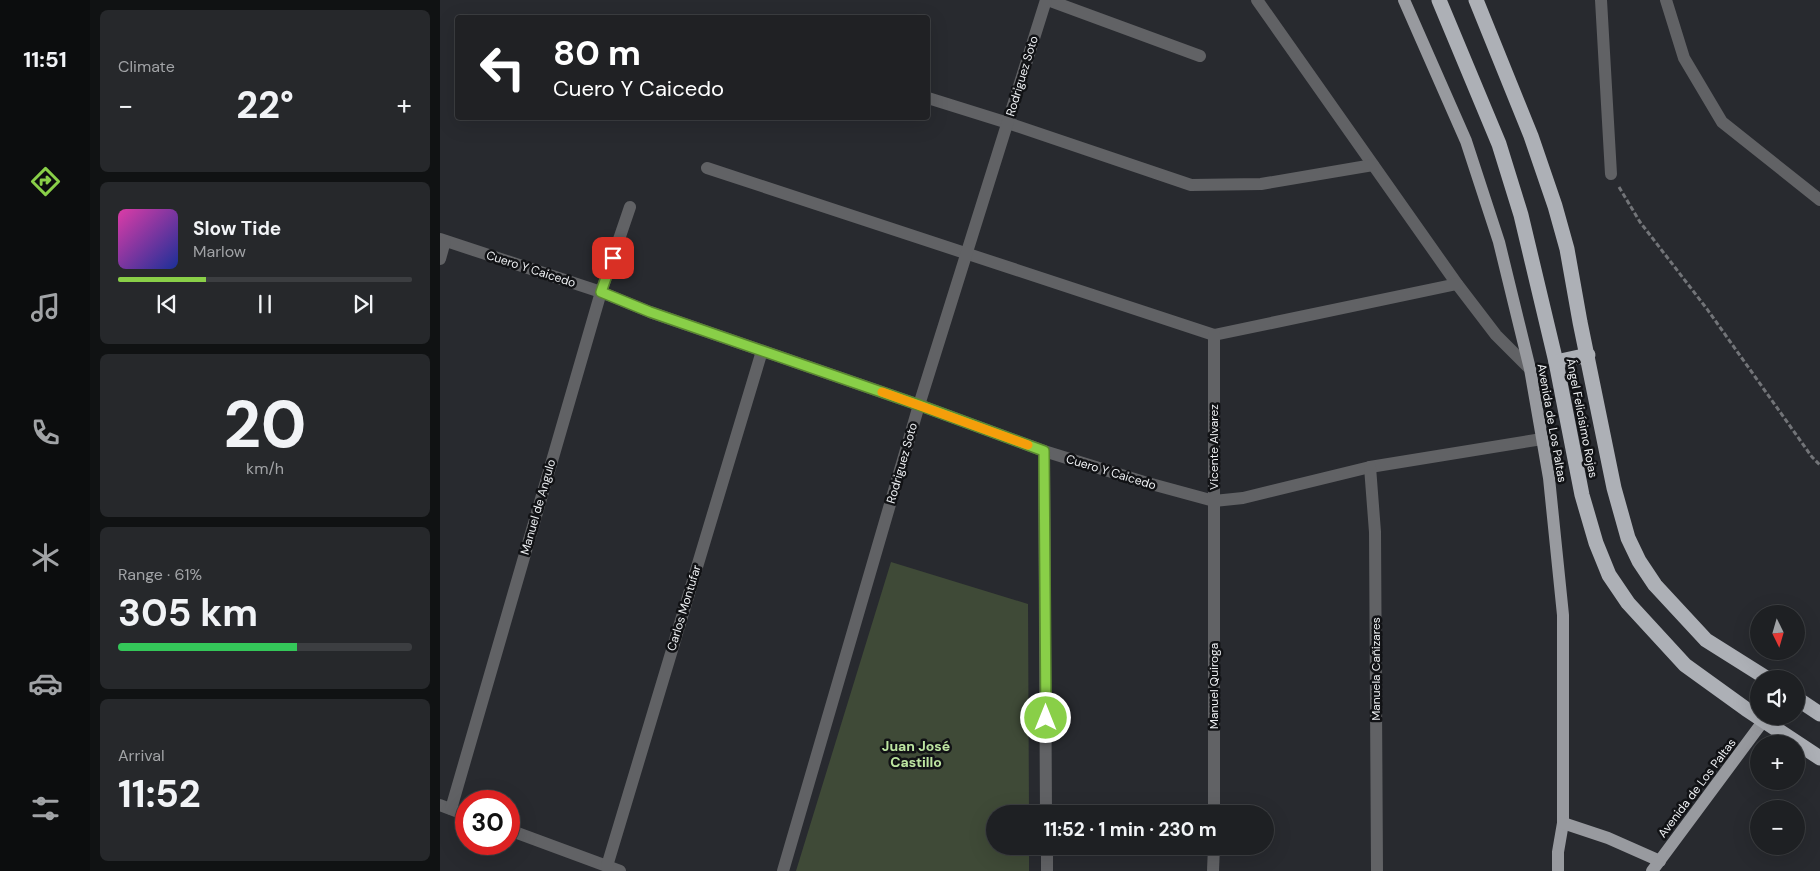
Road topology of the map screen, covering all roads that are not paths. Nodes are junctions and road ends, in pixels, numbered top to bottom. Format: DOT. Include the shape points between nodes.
graph roads {
  1 [pos="1047,0"];
  2 [pos="1257,0"];
  3 [pos="1404,0"];
  4 [pos="1439,0"];
  5 [pos="1476,0"];
  6 [pos="1602,0"];
  7 [pos="1666,0"];
  8 [pos="1200,56"];
  9 [pos="930,99"];
  10 [pos="1008,123"];
  11 [pos="1373,165"];
  12 [pos="707,168"];
  13 [pos="1611,174"];
  14 [pos="1819,199"];
  15 [pos="630,207"];
  16 [pos="443,240"];
  17 [pos="967,253"];
  18 [pos="440,259"];
  19 [pos="1457,284"];
  20 [pos="601,292"];
  21 [pos="1214,335"];
  22 [pos="762,351"];
  23 [pos="1588,356"];
  24 [pos="1556,362"];
  25 [pos="1530,369"];
  26 [pos="919,405"];
  27 [pos="1542,439"];
  28 [pos="1044,451"];
  29 [pos="1370,467"];
  30 [pos="1214,501"];
  31 [pos="1215,558"];
  32 [pos="1754,670"];
  33 [pos="1805,704"];
  34 [pos="1750,708"];
  35 [pos="1820,714"];
  36 [pos="1761,725"];
  37 [pos="1774,725"];
  38 [pos="1820,758"];
  39 [pos="1046,805"];
  40 [pos="1214,805"];
  41 [pos="445,807"];
  42 [pos="1563,823"];
  43 [pos="520,834"];
  44 [pos="1047,855"];
  45 [pos="1214,855"];
  46 [pos="1660,861"];
  47 [pos="607,866"];
  48 [pos="620,871"];
  49 [pos="783,871"];
  50 [pos="1047,871"];
  51 [pos="1214,871"];
  52 [pos="1377,871"];
  53 [pos="1558,871"];
  54 [pos="1652,871"];
  1 -- 8 [label="street"];
  1 -- 10 [label="street, Rodriguez Soto"];
  2 -- 11 [label="street"];
  3 -- 25 [label="main road, Avenida de Los Paltas" via="1469,150 1500,242"];
  4 -- 24 [label="highway, Ángel Felicísimo Rojas" via="1499,144 1523,223"];
  5 -- 23 [label="highway, Ángel Felicísimo Rojas" via="1532,136 1555,206"];
  6 -- 13 [label="street"];
  7 -- 14 [label="street" via="1684,58 1722,122"];
  9 -- 10 [label="street"];
  10 -- 11 [label="street" via="1191,185 1261,184"];
  10 -- 17 [label="street, Rodriguez Soto"];
  11 -- 19 [label="street"];
  12 -- 17 [label="street"];
  15 -- 20 [label="street, Manuel de Angulo"];
  16 -- 18 [label="street"];
  16 -- 20 [label="street, Cuero Y Caicedo"];
  17 -- 21 [label="street"];
  17 -- 26 [label="street, Rodriguez Soto"];
  19 -- 21 [label="street"];
  19 -- 25 [label="street" via="1496,335"];
  20 -- 22 [label="street, Cuero Y Caicedo"];
  20 -- 41 [label="street, Manuel de Angulo"];
  21 -- 30 [label="street, Vicente Alvarez"];
  22 -- 26 [label="street, Cuero Y Caicedo"];
  22 -- 47 [label="street, Carlos Montufar"];
  23 -- 24 [label="highway"];
  23 -- 32 [label="highway, Ángel Felicísimo Rojas" via="1614,488 1628,538 1639,561 1655,585 1706,640"];
  24 -- 34 [label="highway, Ángel Felicísimo Rojas" via="1582,495 1609,575 1628,603 1685,664"];
  25 -- 27 [label="main road, Avenida de Los Paltas"];
  26 -- 28 [label="street, Cuero Y Caicedo"];
  26 -- 49 [label="street, Rodriguez Soto"];
  27 -- 29 [label="street, Cuero Y Caicedo"];
  27 -- 42 [label="main road, Avenida de Los Paltas" via="1563,615"];
  28 -- 30 [label="street, Cuero Y Caicedo"];
  28 -- 39 [label="street"];
  29 -- 30 [label="street, Cuero Y Caicedo" via="1244,498"];
  29 -- 52 [label="street, Manuela Cañizares" via="1374,532"];
  30 -- 31 [label="street, Vicente Alvarez"];
  31 -- 40 [label="street, Manuel Quiroga"];
  33 -- 35 [label="highway"];
  36 -- 46 [label="main road, Avenida de Los Paltas"];
  37 -- 38 [label="highway, Ángel Felicísimo Rojas"];
  42 -- 46 [label="main road"];
  42 -- 53 [label="main road, Avenida de Los Paltas"];
  43 -- 47 [label="street"];
  44 -- 50 [label="street"];
  45 -- 51 [label="street"];
  46 -- 54 [label="main road, Avenida de Los Paltas"];
  47 -- 48 [label="street"];
}
